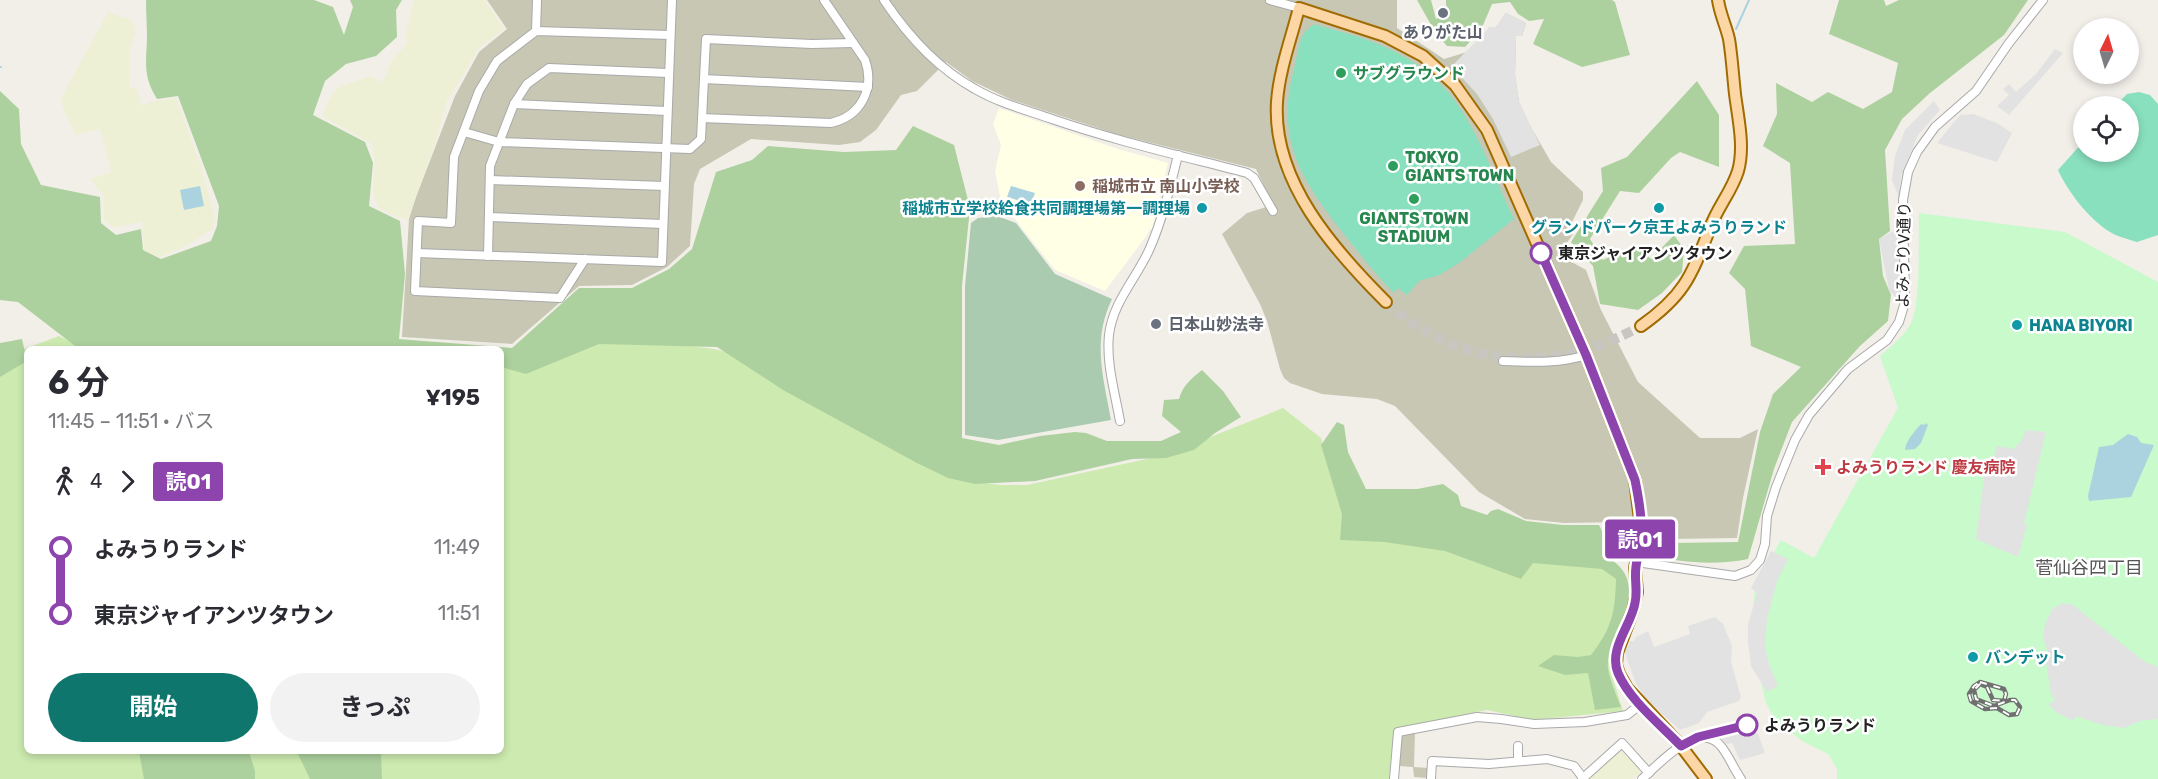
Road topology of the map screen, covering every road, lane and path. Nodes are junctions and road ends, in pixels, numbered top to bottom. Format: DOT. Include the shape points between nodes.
graph roads {
  1 [pos="537,0"];
  2 [pos="672,0"];
  3 [pos="825,0"];
  4 [pos="884,0"];
  5 [pos="1270,0"];
  6 [pos="1718,0"];
  7 [pos="2043,0"];
  8 [pos="1299,8"];
  9 [pos="536,31"];
  10 [pos="670,35"];
  11 [pos="853,43"];
  12 [pos="668,73"];
  13 [pos="704,79"];
  14 [pos="868,87"];
  15 [pos="514,104"];
  16 [pos="667,111"];
  17 [pos="702,118"];
  18 [pos="464,132"];
  19 [pos="500,142"];
  20 [pos="666,149"];
  21 [pos="1178,156"];
  22 [pos="490,180"];
  23 [pos="664,186"];
  24 [pos="1273,211"];
  25 [pos="489,217"];
  26 [pos="663,224"];
  27 [pos="417,253"];
  28 [pos="488,256"];
  29 [pos="585,259"];
  30 [pos="1386,303"];
  31 [pos="1641,326"];
  32 [pos="1586,355"];
  33 [pos="1503,361"];
  34 [pos="1120,421"];
  35 [pos="1636,562"];
  36 [pos="1641,704"];
  37 [pos="1518,746"];
  38 [pos="1681,746"];
  39 [pos="1518,760"];
  40 [pos="1645,776"];
  41 [pos="1582,778"];
  42 [pos="1394,779"];
  43 [pos="1431,779"];
  44 [pos="1706,779"];
  45 [pos="1741,779"];
  1 -- 9 [label="street"];
  2 -- 10 [label="street"];
  3 -- 11 [label="street"];
  4 -- 21 [label="street" via="933,59 988,96 1120,141"];
  5 -- 8 [label="street"];
  6 -- 31 [label="main road" via="1733,72 1739,169 1688,282"];
  7 -- 35 [label="street, よみうりV通り" via="1979,87 1935,127 1914,157 1903,200 1902,315 1890,336 1848,369 1801,426 1776,488 1767,516 1763,551 1756,565 1735,576"];
  8 -- 30 [label="main road" via="1278,89 1277,128 1282,155 1293,183 1316,219"];
  8 -- 32 [label="main road" via="1405,45 1455,85 1487,130"];
  9 -- 10 [label="street"];
  9 -- 18 [label="street" via="497,61 479,91"];
  10 -- 12 [label="street"];
  11 -- 13 [label="street" via="706,39"];
  11 -- 14 [label="street" via="865,60"];
  12 -- 15 [label="street" via="549,68 527,84"];
  12 -- 16 [label="street"];
  13 -- 14 [label="street"];
  13 -- 17 [label="street"];
  14 -- 17 [label="street" via="852,115 831,123"];
  15 -- 16 [label="street"];
  15 -- 19 [label="street"];
  16 -- 20 [label="street"];
  17 -- 20 [label="street" via="701,139 690,149"];
  18 -- 19 [label="street"];
  18 -- 27 [label="street" via="454,157 451,223 418,221"];
  19 -- 20 [label="street"];
  19 -- 22 [label="street" via="490,166"];
  20 -- 23 [label="street"];
  21 -- 24 [label="street" via="1251,175"];
  21 -- 34 [label="street" via="1149,251 1110,325 1109,362"];
  22 -- 23 [label="street"];
  22 -- 25 [label="street"];
  23 -- 26 [label="street"];
  25 -- 26 [label="street"];
  25 -- 28 [label="street"];
  26 -- 29 [label="street" via="662,262"];
  27 -- 28 [label="street"];
  27 -- 29 [label="street" via="415,291 560,298"];
  28 -- 29 [label="street"];
  32 -- 33 [label="street" via="1568,360"];
  32 -- 35 [label="main road" via="1635,480 1641,528"];
  35 -- 36 [label="main road" via="1635,605 1619,642 1616,665 1627,688"];
  36 -- 38 [label="main road"];
  36 -- 42 [label="street" via="1627,715 1585,722 1533,724 1477,717 1398,732"];
  37 -- 39 [label="street"];
  38 -- 40 [label="street"];
  38 -- 44 [label="main road"];
  38 -- 45 [label="street" via="1698,737 1710,737 1721,746"];
  39 -- 41 [label="street" via="1547,759 1574,766"];
  39 -- 43 [label="street" via="1489,764 1432,761"];
  40 -- 41 [label="street" via="1622,743"];
}
